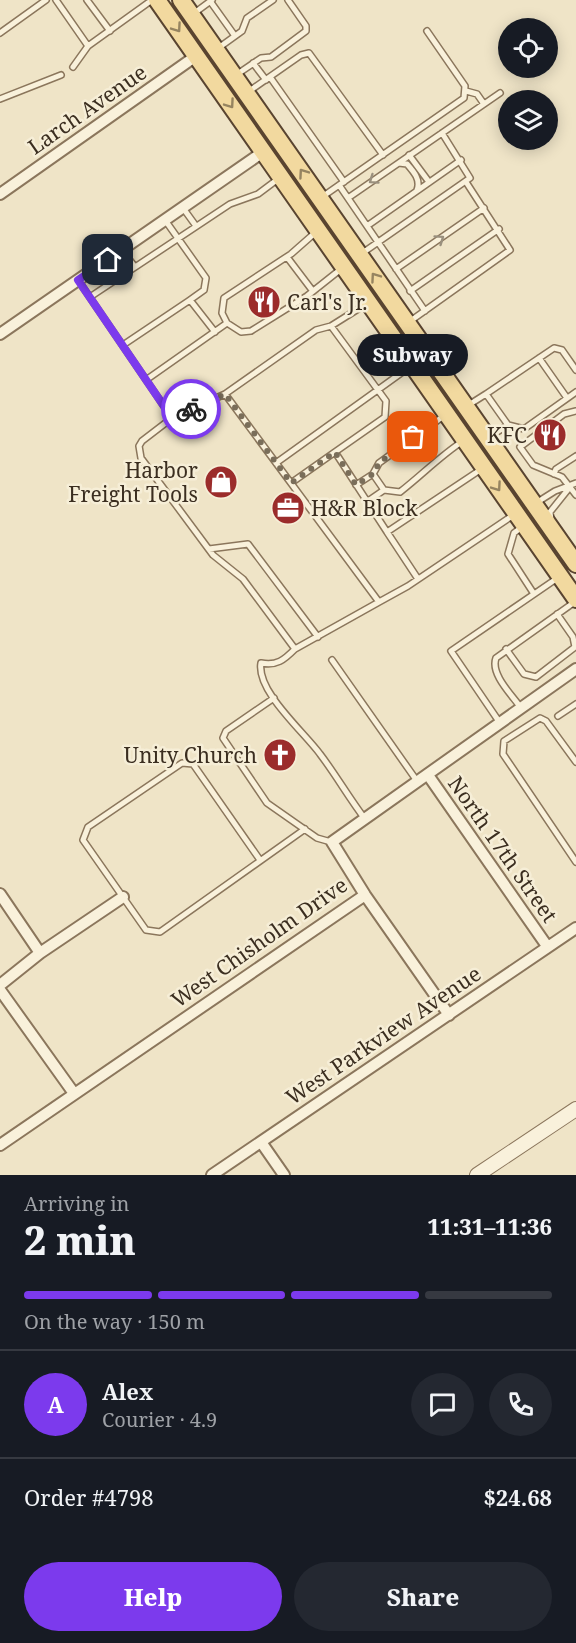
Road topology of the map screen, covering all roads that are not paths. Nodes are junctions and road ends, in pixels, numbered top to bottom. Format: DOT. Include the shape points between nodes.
graph roads {
  1 [pos="46,0"];
  2 [pos="56,0"];
  3 [pos="87,0"];
  4 [pos="152,0"];
  5 [pos="157,0"];
  6 [pos="181,0"];
  7 [pos="273,0"];
  8 [pos="288,0"];
  9 [pos="211,1"];
  10 [pos="192,15"];
  11 [pos="110,31"];
  12 [pos="426,31"];
  13 [pos="0,33"];
  14 [pos="235,36"];
  15 [pos="88,46"];
  16 [pos="216,49"];
  17 [pos="196,56"];
  18 [pos="254,63"];
  19 [pos="73,67"];
  20 [pos="61,75"];
  21 [pos="235,76"];
  22 [pos="268,78"];
  23 [pos="466,91"];
  24 [pos="247,93"];
  25 [pos="498,94"];
  26 [pos="0,99"];
  27 [pos="484,104"];
  28 [pos="261,113"];
  29 [pos="245,125"];
  30 [pos="442,132"];
  31 [pos="263,152"];
  32 [pos="383,155"];
  33 [pos="409,155"];
  34 [pos="461,160"];
  35 [pos="398,163"];
  36 [pos="281,177"];
  37 [pos="429,182"];
  38 [pos="466,182"];
  39 [pos="341,184"];
  40 [pos="417,190"];
  41 [pos="0,194"];
  42 [pos="320,198"];
  43 [pos="348,198"];
  44 [pos="183,208"];
  45 [pos="484,208"];
  46 [pos="165,220"];
  47 [pos="196,226"];
  48 [pos="367,226"];
  49 [pos="499,229"];
  50 [pos="318,230"];
  51 [pos="178,238"];
  52 [pos="377,242"];
  53 [pos="122,250"];
  54 [pos="360,255"];
  55 [pos="287,257"];
  56 [pos="135,267"];
  57 [pos="344,267"];
  58 [pos="396,269"];
  59 [pos="78,280"];
  60 [pos="312,290"];
  61 [pos="410,291"];
  62 [pos="90,297"];
  63 [pos="190,300"];
  64 [pos="369,303"];
  65 [pos="425,311"];
  66 [pos="227,323"];
  67 [pos="408,323"];
  68 [pos="331,326"];
  69 [pos="214,332"];
  70 [pos="0,334"];
  71 [pos="123,345"];
  72 [pos="540,358"];
  73 [pos="412,365"];
  74 [pos="576,370"];
  75 [pos="146,380"];
  76 [pos="378,390"];
  77 [pos="576,392"];
  78 [pos="225,394"];
  79 [pos="486,394"];
  80 [pos="567,398"];
  81 [pos="466,407"];
  82 [pos="576,411"];
  83 [pos="447,414"];
  84 [pos="172,418"];
  85 [pos="508,425"];
  86 [pos="524,429"];
  87 [pos="535,434"];
  88 [pos="488,439"];
  89 [pos="465,440"];
  90 [pos="335,452"];
  91 [pos="576,456"];
  92 [pos="276,463"];
  93 [pos="484,468"];
  94 [pos="373,474"];
  95 [pos="555,474"];
  96 [pos="291,483"];
  97 [pos="356,485"];
  98 [pos="573,485"];
  99 [pos="384,490"];
  100 [pos="576,495"];
  101 [pos="368,501"];
  102 [pos="534,504"];
  103 [pos="520,520"];
  104 [pos="551,528"];
  105 [pos="387,532"];
  106 [pos="209,549"];
  107 [pos="576,564"];
  108 [pos="560,576"];
  109 [pos="418,579"];
  110 [pos="534,594"];
  111 [pos="576,600"];
  112 [pos="379,602"];
  113 [pos="557,614"];
  114 [pos="318,637"];
  115 [pos="295,649"];
  116 [pos="506,649"];
  117 [pos="332,660"];
  118 [pos="576,669"];
  119 [pos="274,698"];
  120 [pos="576,704"];
  121 [pos="521,708"];
  122 [pos="558,716"];
  123 [pos="500,723"];
  124 [pos="576,762"];
  125 [pos="428,775"];
  126 [pos="417,782"];
  127 [pos="365,819"];
  128 [pos="305,829"];
  129 [pos="332,842"];
  130 [pos="260,860"];
  131 [pos="576,861"];
  132 [pos="0,894"];
  133 [pos="364,895"];
  134 [pos="123,897"];
  135 [pos="576,928"];
  136 [pos="547,946"];
  137 [pos="40,953"];
  138 [pos="0,985"];
  139 [pos="0,990"];
  140 [pos="449,1015"];
  141 [pos="73,1092"];
  142 [pos="576,1109"];
  143 [pos="261,1142"];
  144 [pos="0,1145"];
  145 [pos="212,1175"];
  146 [pos="284,1175"];
  147 [pos="477,1175"];
  1 -- 13 [label="lane"];
  2 -- 15 [label="lane"];
  3 -- 11 [label="lane"];
  4 -- 11 [label="lane"];
  5 -- 17 [label="main road, one-way"];
  6 -- 10 [label="main road"];
  7 -- 14 [label="lane" via="245,20 242,31"];
  8 -- 18 [label="lane" via="306,31 271,57 261,57"];
  9 -- 10 [label="lane"];
  9 -- 14 [label="lane"];
  10 -- 16 [label="main road"];
  11 -- 15 [label="lane"];
  12 -- 23 [label="lane"];
  14 -- 16 [label="lane"];
  15 -- 19 [label="lane"];
  16 -- 21 [label="main road"];
  17 -- 29 [label="main road, one-way"];
  17 -- 41 [label="street, Larch Avenue"];
  18 -- 21 [label="lane"];
  18 -- 22 [label="lane"];
  20 -- 26 [label="lane"];
  21 -- 24 [label="main road"];
  22 -- 24 [label="lane"];
  22 -- 32 [label="lane" via="309,53"];
  22 -- 39 [label="lane"];
  23 -- 27 [label="lane" via="477,94"];
  23 -- 32 [label="lane" via="464,98"];
  24 -- 28 [label="main road"];
  25 -- 27 [label="lane"];
  27 -- 30 [label="lane"];
  28 -- 29 [label="main road"];
  42 -- 28 [label="main road, one-way"];
  29 -- 31 [label="main road"];
  30 -- 33 [label="lane"];
  30 -- 34 [label="lane"];
  31 -- 36 [label="main road"];
  31 -- 44 [label="street"];
  32 -- 39 [label="lane"];
  33 -- 35 [label="lane"];
  33 -- 37 [label="lane"];
  34 -- 37 [label="lane"];
  34 -- 38 [label="lane" via="470,174"];
  35 -- 40 [label="lane" via="411,169 418,181"];
  35 -- 43 [label="lane, one-way"];
  36 -- 47 [label="lane" via="258,194 230,204"];
  36 -- 50 [label="main road"];
  37 -- 40 [label="lane"];
  38 -- 45 [label="lane"];
  38 -- 52 [label="lane"];
  39 -- 42 [label="lane"];
  39 -- 43 [label="lane"];
  40 -- 48 [label="lane"];
  42 -- 54 [label="main road"];
  43 -- 48 [label="lane"];
  44 -- 46 [label="street"];
  44 -- 47 [label="lane"];
  45 -- 49 [label="lane"];
  58 -- 45 [label="lane, one-way"];
  46 -- 51 [label="lane"];
  46 -- 53 [label="street"];
  47 -- 51 [label="lane"];
  48 -- 52 [label="lane"];
  49 -- 61 [label="lane"];
  49 -- 65 [label="lane" via="510,250"];
  50 -- 55 [label="lane"];
  50 -- 57 [label="main road"];
  51 -- 56 [label="lane"];
  51 -- 63 [label="lane" via="206,278 204,290"];
  52 -- 54 [label="lane"];
  52 -- 58 [label="lane"];
  53 -- 56 [label="lane"];
  53 -- 59 [label="street"];
  54 -- 57 [label="main road"];
  67 -- 54 [label="main road, one-way"];
  55 -- 60 [label="lane"];
  55 -- 66 [label="lane" via="224,298 222,313"];
  56 -- 62 [label="lane"];
  57 -- 60 [label="lane"];
  57 -- 64 [label="main road"];
  58 -- 61 [label="lane"];
  59 -- 62 [label="lane"];
  59 -- 70 [label="street"];
  60 -- 66 [label="lane" via="251,331 241,332"];
  61 -- 65 [label="lane"];
  62 -- 71 [label="lane"];
  63 -- 69 [label="lane"];
  63 -- 71 [label="lane"];
  64 -- 68 [label="lane"];
  64 -- 73 [label="main road"];
  65 -- 67 [label="lane"];
  66 -- 69 [label="lane"];
  67 -- 81 [label="main road"];
  68 -- 76 [label="lane"];
  68 -- 78 [label="lane" via="316,330"];
  69 -- 75 [label="lane"];
  71 -- 75 [label="lane"];
  72 -- 74 [label="lane" via="559,347"];
  72 -- 79 [label="lane"];
  72 -- 80 [label="lane"];
  73 -- 76 [label="lane"];
  73 -- 83 [label="main road"];
  75 -- 84 [label="lane"];
  76 -- 90 [label="lane" via="386,401 386,417"];
  76 -- 92 [label="lane"];
  77 -- 80 [label="lane"];
  78 -- 84 [label="lane"];
  78 -- 92 [label="lane"];
  79 -- 81 [label="lane"];
  79 -- 85 [label="lane"];
  80 -- 86 [label="lane"];
  81 -- 88 [label="main road"];
  82 -- 87 [label="lane" via="564,414"];
  83 -- 89 [label="main road"];
  83 -- 94 [label="lane" via="379,463"];
  84 -- 106 [label="lane" via="142,441 140,454"];
  85 -- 86 [label="lane"];
  85 -- 88 [label="lane"];
  86 -- 87 [label="lane"];
  87 -- 95 [label="lane" via="521,444 521,450 533,465"];
  88 -- 102 [label="main road"];
  89 -- 93 [label="main road"];
  89 -- 99 [label="lane" via="437,458 400,492"];
  90 -- 96 [label="lane"];
  90 -- 97 [label="lane"];
  91 -- 95 [label="lane" via="556,469"];
  92 -- 96 [label="lane"];
  93 -- 103 [label="main road, one-way"];
  93 -- 105 [label="lane"];
  94 -- 97 [label="lane"];
  94 -- 99 [label="lane"];
  95 -- 98 [label="lane"];
  96 -- 112 [label="lane"];
  97 -- 101 [label="lane"];
  98 -- 100 [label="lane"];
  98 -- 102 [label="lane"];
  98 -- 104 [label="lane" via="550,512"];
  99 -- 101 [label="lane"];
  101 -- 105 [label="lane"];
  102 -- 104 [label="main road"];
  103 -- 108 [label="main road"];
  103 -- 109 [label="lane"];
  103 -- 110 [label="lane" via="508,554"];
  104 -- 107 [label="main road"];
  105 -- 109 [label="lane"];
  106 -- 114 [label="lane" via="248,544"];
  106 -- 115 [label="lane" via="243,579"];
  108 -- 110 [label="lane"];
  108 -- 111 [label="main road"];
  109 -- 112 [label="lane"];
  110 -- 123 [label="lane" via="451,651"];
  111 -- 113 [label="lane"];
  112 -- 114 [label="lane"];
  113 -- 116 [label="lane"];
  113 -- 116 [label="lane" via="573,637 575,647 536,677 524,674"];
  114 -- 115 [label="lane"];
  115 -- 119 [label="lane" via="282,661 272,665 261,663 261,676"];
  116 -- 121 [label="lane" via="496,658 495,668"];
  117 -- 126 [label="lane"];
  118 -- 121 [label="street, West Chisholm Drive"];
  119 -- 127 [label="lane" via="319,752"];
  119 -- 128 [label="lane" via="226,731 223,738 267,803"];
  120 -- 122 [label="lane"];
  121 -- 123 [label="street, West Chisholm Drive"];
  123 -- 125 [label="street, West Chisholm Drive"];
  124 -- 131 [label="lane" via="540,718 504,741 502,747"];
  125 -- 126 [label="street, West Chisholm Drive"];
  125 -- 136 [label="street, North 17th Street"];
  126 -- 127 [label="street, West Chisholm Drive"];
  127 -- 129 [label="street, West Chisholm Drive"];
  128 -- 129 [label="lane"];
  128 -- 130 [label="lane"];
  129 -- 133 [label="street, West Chisholm Drive"];
  130 -- 134 [label="lane" via="159,932 146,930"];
  130 -- 134 [label="lane" via="193,764 182,763 88,828 83,840"];
  132 -- 137 [label="street"];
  133 -- 140 [label="street"];
  133 -- 141 [label="street, West Chisholm Drive"];
  134 -- 137 [label="street"];
  135 -- 136 [label="street, West Parkview Avenue"];
  136 -- 140 [label="street, West Parkview Avenue"];
  137 -- 138 [label="street"];
  139 -- 141 [label="street"];
  140 -- 143 [label="street, West Parkview Avenue"];
  141 -- 144 [label="street, West Chisholm Drive"];
  142 -- 147 [label="street"];
  143 -- 145 [label="street, West Parkview Avenue"];
  143 -- 146 [label="street"];
}
